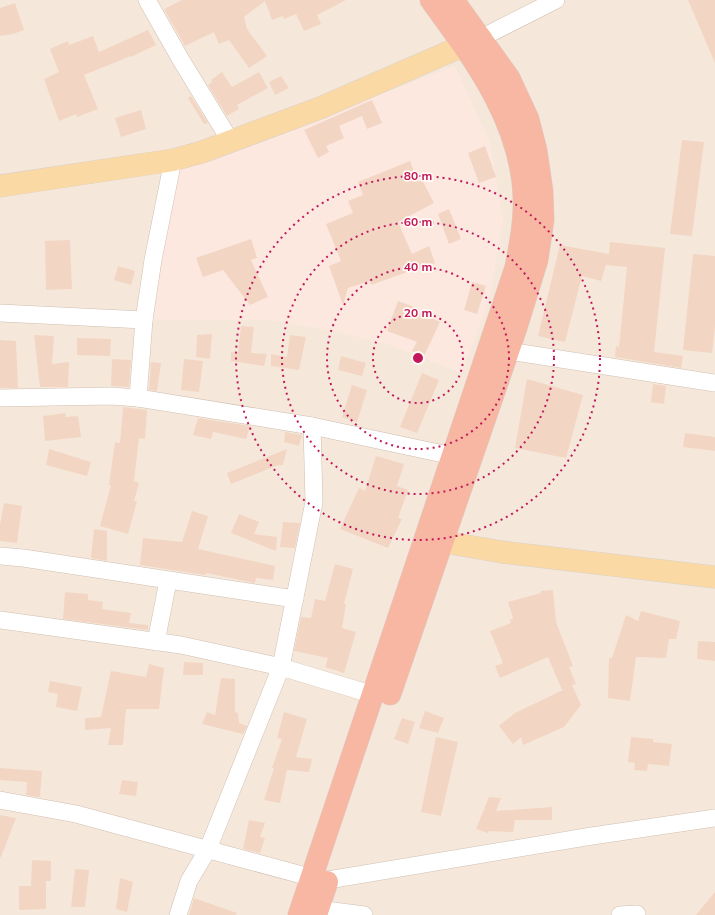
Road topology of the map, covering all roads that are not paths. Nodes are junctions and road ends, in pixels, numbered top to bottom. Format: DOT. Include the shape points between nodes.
graph roads {
  1 [pos="147,0"];
  2 [pos="431,0"];
  3 [pos="453,0"];
  4 [pos="556,0"];
  5 [pos="473,42"];
  6 [pos="231,142"];
  7 [pos="173,160"];
  8 [pos="0,186"];
  9 [pos="0,313"];
  10 [pos="144,320"];
  11 [pos="508,351"];
  12 [pos="715,383"];
  13 [pos="0,398"];
  14 [pos="138,398"];
  15 [pos="312,426"];
  16 [pos="453,456"];
  17 [pos="434,541"];
  18 [pos="0,556"];
  19 [pos="715,577"];
  20 [pos="168,581"];
  21 [pos="295,599"];
  22 [pos="0,620"];
  23 [pos="156,642"];
  24 [pos="281,667"];
  25 [pos="374,695"];
  26 [pos="0,800"];
  27 [pos="715,818"];
  28 [pos="208,849"];
  29 [pos="320,879"];
  30 [pos="311,913"];
  31 [pos="637,914"];
  32 [pos="178,915"];
  33 [pos="364,915"];
  34 [pos="620,915"];
  1 -- 6 [label="street"];
  2 -- 5 [label="highway"];
  3 -- 5 [label="highway"];
  4 -- 5 [label="street"];
  5 -- 6 [label="main road" via="320,108"];
  5 -- 11 [label="highway" via="509,78 528,119 542,191 543,220 536,260"];
  5 -- 16 [label="highway" via="513,137 521,168 524,198 522,235 516,267"];
  6 -- 7 [label="main road"];
  7 -- 8 [label="main road"];
  7 -- 10 [label="street"];
  9 -- 10 [label="street"];
  10 -- 14 [label="street"];
  11 -- 12 [label="street"];
  11 -- 17 [label="highway"];
  13 -- 14 [label="street"];
  14 -- 15 [label="street"];
  15 -- 16 [label="street"];
  15 -- 21 [label="street" via="314,502"];
  16 -- 17 [label="highway"];
  17 -- 19 [label="main road" via="502,552"];
  17 -- 25 [label="highway"];
  17 -- 29 [label="highway"];
  18 -- 20 [label="street"];
  20 -- 21 [label="street"];
  20 -- 23 [label="street"];
  21 -- 24 [label="street"];
  22 -- 23 [label="street"];
  23 -- 24 [label="street"];
  24 -- 25 [label="street"];
  24 -- 28 [label="street"];
  25 -- 29 [label="highway"];
  26 -- 28 [label="street" via="76,814"];
  27 -- 29 [label="street"];
  28 -- 29 [label="street"];
  28 -- 32 [label="street" via="189,881"];
  29 -- 30 [label="highway"];
  30 -- 33 [label="street"];
  31 -- 34 [label="street"];
}
